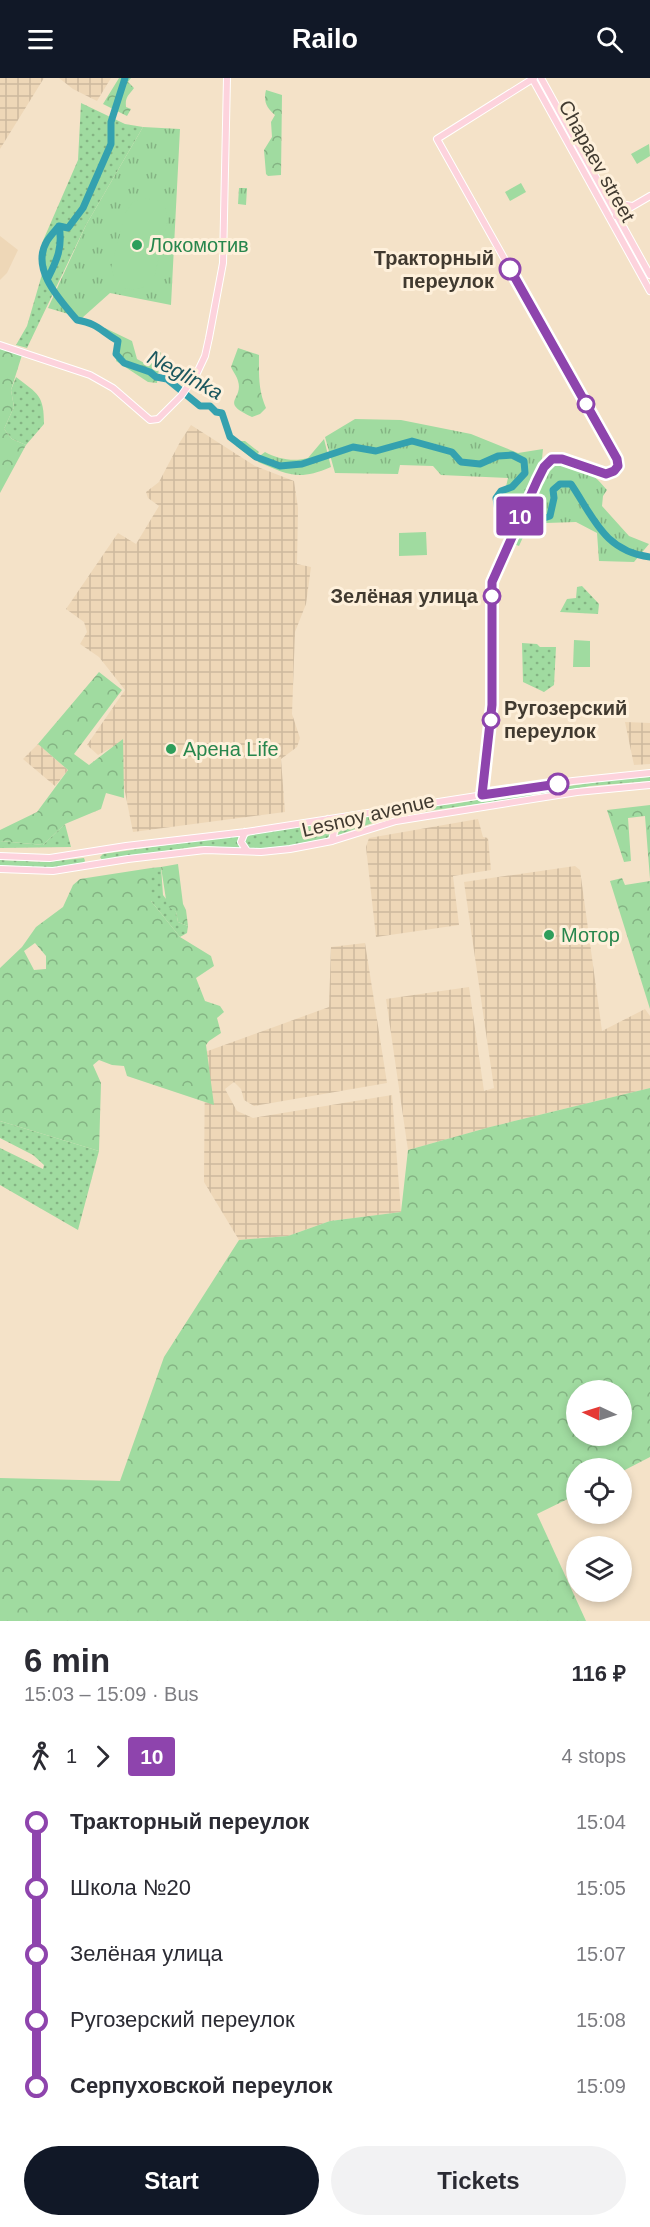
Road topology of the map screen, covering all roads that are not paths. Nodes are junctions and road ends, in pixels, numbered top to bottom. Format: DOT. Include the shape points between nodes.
graph roads {
  1 [pos="227,78"];
  2 [pos="533,78"];
  3 [pos="541,78"];
  4 [pos="650,196"];
  5 [pos="609,202"];
  6 [pos="633,206"];
  7 [pos="617,215"];
  8 [pos="610,220"];
  9 [pos="650,275"];
  10 [pos="650,291"];
  11 [pos="0,345"];
  12 [pos="650,773"];
  13 [pos="650,785"];
  14 [pos="535,787"];
  15 [pos="482,795"];
  16 [pos="537,798"];
  17 [pos="394,808"];
  18 [pos="328,818"];
  19 [pos="396,820"];
  20 [pos="246,832"];
  21 [pos="332,841"];
  22 [pos="99,851"];
  23 [pos="247,851"];
  24 [pos="86,854"];
  25 [pos="0,856"];
  26 [pos="100,864"];
  27 [pos="88,866"];
  28 [pos="0,869"];
  1 -- 11 [label="main road" via="223,263 205,356 181,396 159,419 150,420 101,381"];
  2 -- 8 [label="main road, Chapaev street"];
  2 -- 15 [label="main road" via="436,139 618,466 606,474 552,459 544,467 499,562 492,582 492,705"];
  3 -- 5 [label="main road, Chapaev street"];
  4 -- 6 [label="main road"];
  5 -- 6 [label="main road"];
  5 -- 7 [label="main road, Chapaev street"];
  6 -- 7 [label="main road"];
  7 -- 8 [label="main road"];
  7 -- 9 [label="main road, Chapaev street"];
  8 -- 10 [label="main road, Chapaev street"];
  12 -- 14 [label="main road, Lesnoy avenue"];
  13 -- 16 [label="main road, Lesnoy avenue"];
  14 -- 15 [label="main road, Lesnoy avenue"];
  14 -- 16 [label="main road"];
  15 -- 17 [label="main road, Lesnoy avenue"];
  16 -- 19 [label="main road, Lesnoy avenue"];
  17 -- 18 [label="main road, Lesnoy avenue"];
  17 -- 19 [label="main road"];
  18 -- 20 [label="main road, Lesnoy avenue"];
  18 -- 21 [label="main road" via="335,827"];
  19 -- 21 [label="main road, Lesnoy avenue"];
  20 -- 22 [label="main road, Lesnoy avenue"];
  20 -- 23 [label="main road" via="241,842"];
  21 -- 23 [label="main road, Lesnoy avenue" via="290,849"];
  22 -- 24 [label="main road, Lesnoy avenue"];
  22 -- 26 [label="main road"];
  23 -- 26 [label="main road, Lesnoy avenue" via="206,850"];
  24 -- 25 [label="main road, Lesnoy avenue" via="50,858"];
  24 -- 27 [label="main road"];
  26 -- 27 [label="main road, Lesnoy avenue"];
  27 -- 28 [label="main road, Lesnoy avenue" via="53,871"];
}
